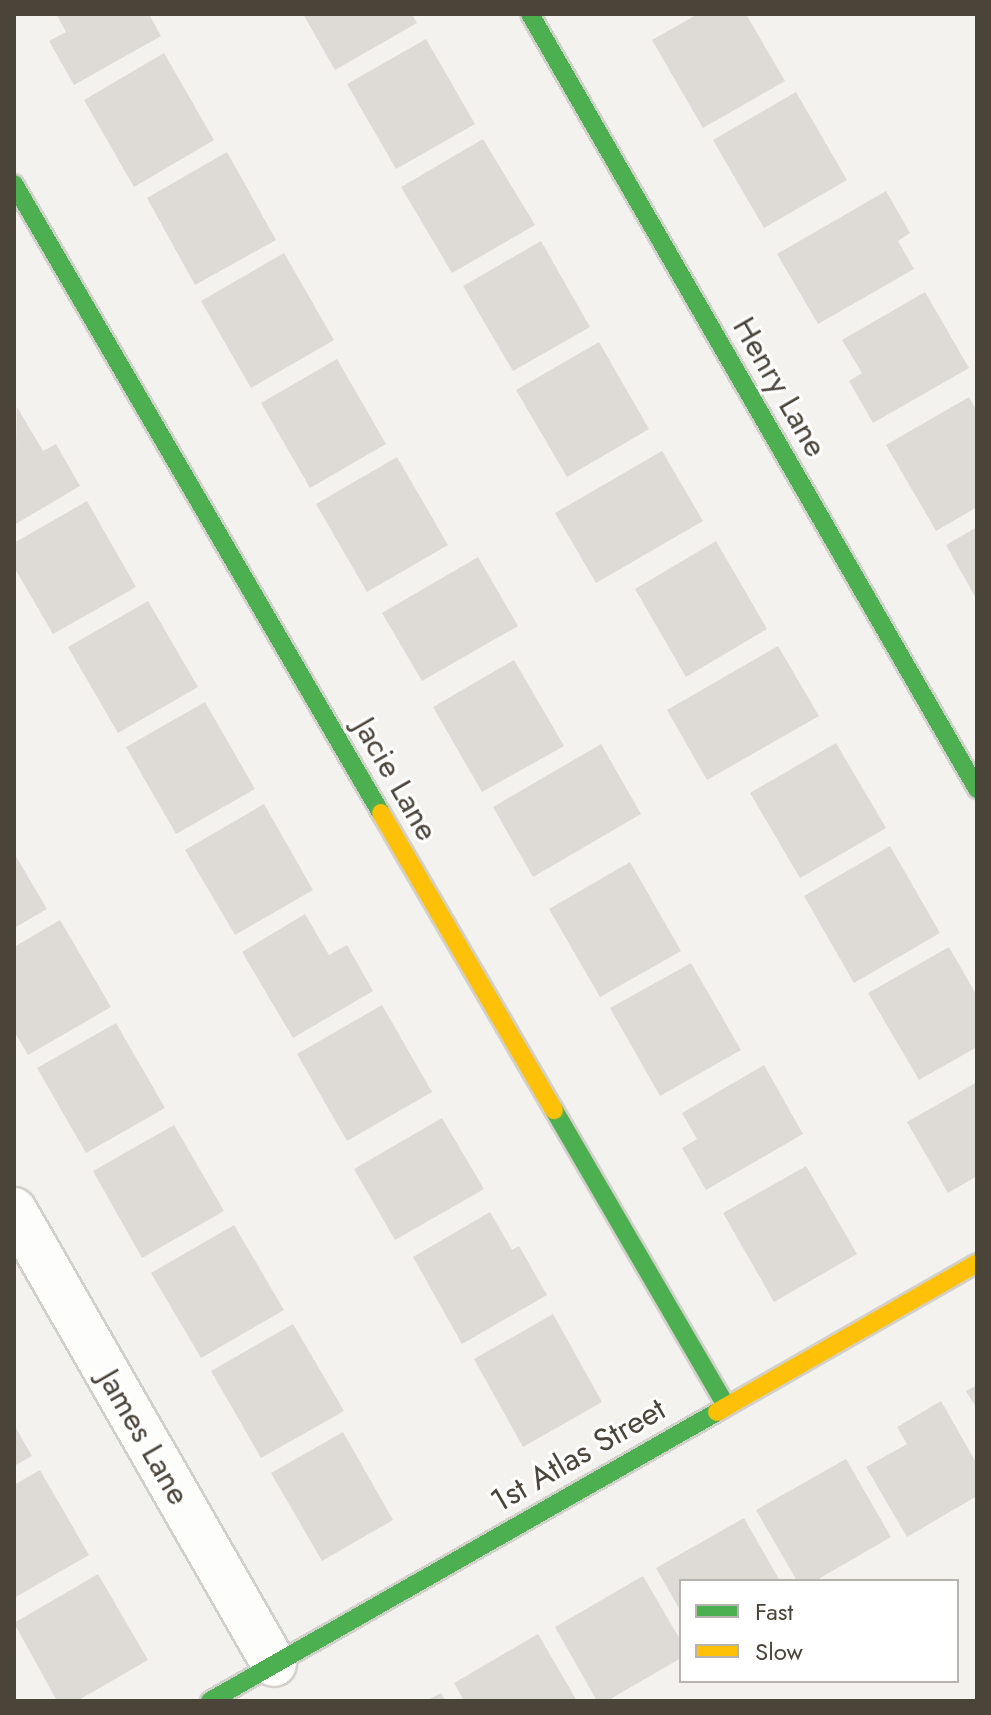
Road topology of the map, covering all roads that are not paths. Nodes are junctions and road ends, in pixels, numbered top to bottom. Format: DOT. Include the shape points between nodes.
graph roads {
  1 [pos="530,14"];
  2 [pos="14,184"];
  3 [pos="977,789"];
  4 [pos="14,1210"];
  5 [pos="977,1263"];
  6 [pos="726,1405"];
  7 [pos="274,1664"];
  8 [pos="210,1701"];
  1 -- 3 [label="street, Henry Lane"];
  2 -- 6 [label="street, Jacie Lane"];
  4 -- 7 [label="street, James Lane"];
  5 -- 6 [label="street, 1st Atlas Street"];
  6 -- 7 [label="street, 1st Atlas Street"];
  7 -- 8 [label="street, 1st Atlas Street"];
}
